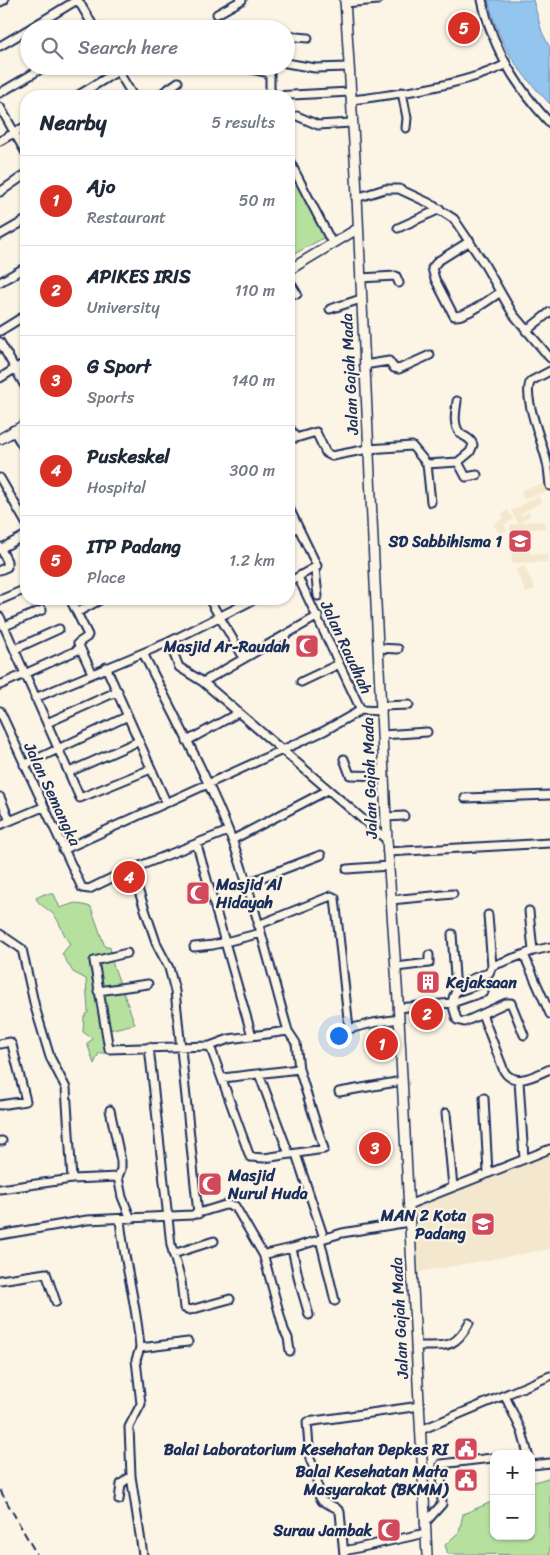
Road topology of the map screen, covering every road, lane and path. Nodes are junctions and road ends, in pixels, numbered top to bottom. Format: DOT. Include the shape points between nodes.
graph roads {
  1 [pos="4,0"];
  2 [pos="77,0"];
  3 [pos="242,0"];
  4 [pos="378,0"];
  5 [pos="482,0"];
  6 [pos="0,2"];
  7 [pos="345,2"];
  8 [pos="217,14"];
  9 [pos="44,20"];
  10 [pos="89,20"];
  11 [pos="20,34"];
  12 [pos="295,37"];
  13 [pos="308,38"];
  14 [pos="0,46"];
  15 [pos="506,64"];
  16 [pos="295,65"];
  17 [pos="349,67"];
  18 [pos="31,75"];
  19 [pos="108,75"];
  20 [pos="121,75"];
  21 [pos="270,75"];
  22 [pos="178,82"];
  23 [pos="86,90"];
  24 [pos="129,90"];
  25 [pos="167,90"];
  26 [pos="270,90"];
  27 [pos="402,92"];
  28 [pos="0,93"];
  29 [pos="295,96"];
  30 [pos="350,96"];
  31 [pos="0,107"];
  32 [pos="298,116"];
  33 [pos="550,123"];
  34 [pos="351,124"];
  35 [pos="406,128"];
  36 [pos="20,130"];
  37 [pos="14,134"];
  38 [pos="0,141"];
  39 [pos="20,143"];
  40 [pos="295,172"];
  41 [pos="20,178"];
  42 [pos="0,192"];
  43 [pos="356,198"];
  44 [pos="440,209"];
  45 [pos="20,223"];
  46 [pos="398,228"];
  47 [pos="357,229"];
  48 [pos="0,235"];
  49 [pos="470,241"];
  50 [pos="332,243"];
  51 [pos="295,266"];
  52 [pos="20,270"];
  53 [pos="360,278"];
  54 [pos="0,282"];
  55 [pos="399,283"];
  56 [pos="295,291"];
  57 [pos="499,293"];
  58 [pos="297,294"];
  59 [pos="361,299"];
  60 [pos="330,309"];
  61 [pos="550,312"];
  62 [pos="20,319"];
  63 [pos="0,331"];
  64 [pos="526,331"];
  65 [pos="0,342"];
  66 [pos="430,355"];
  67 [pos="550,358"];
  68 [pos="364,365"];
  69 [pos="20,366"];
  70 [pos="16,369"];
  71 [pos="550,371"];
  72 [pos="20,377"];
  73 [pos="0,378"];
  74 [pos="457,401"];
  75 [pos="20,427"];
  76 [pos="14,430"];
  77 [pos="295,437"];
  78 [pos="0,439"];
  79 [pos="20,440"];
  80 [pos="368,449"];
  81 [pos="458,462"];
  82 [pos="427,464"];
  83 [pos="477,475"];
  84 [pos="0,478"];
  85 [pos="550,486"];
  86 [pos="431,502"];
  87 [pos="20,513"];
  88 [pos="295,521"];
  89 [pos="298,527"];
  90 [pos="295,529"];
  91 [pos="20,538"];
  92 [pos="0,548"];
  93 [pos="315,569"];
  94 [pos="0,570"];
  95 [pos="298,578"];
  96 [pos="295,579"];
  97 [pos="20,592"];
  98 [pos="318,596"];
  99 [pos="0,600"];
  100 [pos="74,605"];
  101 [pos="91,605"];
  102 [pos="212,605"];
  103 [pos="243,605"];
  104 [pos="42,610"];
  105 [pos="78,612"];
  106 [pos="318,616"];
  107 [pos="0,617"];
  108 [pos="219,617"];
  109 [pos="5,626"];
  110 [pos="60,629"];
  111 [pos="169,642"];
  112 [pos="378,648"];
  113 [pos="15,649"];
  114 [pos="80,649"];
  115 [pos="398,649"];
  116 [pos="143,653"];
  117 [pos="244,658"];
  118 [pos="339,664"];
  119 [pos="106,667"];
  120 [pos="25,673"];
  121 [pos="92,673"];
  122 [pos="203,682"];
  123 [pos="301,682"];
  124 [pos="0,685"];
  125 [pos="118,691"];
  126 [pos="35,698"];
  127 [pos="409,705"];
  128 [pos="382,709"];
  129 [pos="361,710"];
  130 [pos="238,713"];
  131 [pos="1,715"];
  132 [pos="128,716"];
  133 [pos="47,723"];
  134 [pos="428,732"];
  135 [pos="382,735"];
  136 [pos="139,741"];
  137 [pos="187,741"];
  138 [pos="58,749"];
  139 [pos="281,750"];
  140 [pos="344,759"];
  141 [pos="24,765"];
  142 [pos="151,769"];
  143 [pos="69,772"];
  144 [pos="384,776"];
  145 [pos="208,785"];
  146 [pos="328,790"];
  147 [pos="550,795"];
  148 [pos="0,798"];
  149 [pos="466,798"];
  150 [pos="166,802"];
  151 [pos="43,807"];
  152 [pos="404,816"];
  153 [pos="386,817"];
  154 [pos="10,821"];
  155 [pos="0,826"];
  156 [pos="228,832"];
  157 [pos="232,840"];
  158 [pos="387,840"];
  159 [pos="550,843"];
  160 [pos="197,845"];
  161 [pos="63,850"];
  162 [pos="388,852"];
  163 [pos="320,855"];
  164 [pos="389,866"];
  165 [pos="347,869"];
  166 [pos="122,873"];
  167 [pos="247,883"];
  168 [pos="453,894"];
  169 [pos="391,900"];
  170 [pos="528,911"];
  171 [pos="488,915"];
  172 [pos="258,925"];
  173 [pos="260,933"];
  174 [pos="0,934"];
  175 [pos="452,934"];
  176 [pos="225,942"];
  177 [pos="194,947"];
  178 [pos="550,947"];
  179 [pos="533,951"];
  180 [pos="127,953"];
  181 [pos="429,955"];
  182 [pos="524,955"];
  183 [pos="492,966"];
  184 [pos="396,967"];
  185 [pos="148,984"];
  186 [pos="98,991"];
  187 [pos="456,991"];
  188 [pos="484,992"];
  189 [pos="452,1003"];
  190 [pos="398,1008"];
  191 [pos="482,1014"];
  192 [pos="550,1014"];
  193 [pos="399,1019"];
  194 [pos="349,1028"];
  195 [pos="288,1031"];
  196 [pos="332,1033"];
  197 [pos="524,1035"];
  198 [pos="252,1036"];
  199 [pos="0,1044"];
  200 [pos="180,1046"];
  201 [pos="210,1046"];
  202 [pos="149,1047"];
  203 [pos="550,1069"];
  204 [pos="299,1070"];
  205 [pos="259,1074"];
  206 [pos="223,1078"];
  207 [pos="402,1081"];
  208 [pos="519,1081"];
  209 [pos="339,1092"];
  210 [pos="484,1098"];
  211 [pos="0,1105"];
  212 [pos="110,1110"];
  213 [pos="446,1113"];
  214 [pos="550,1149"];
  215 [pos="292,1154"];
  216 [pos="524,1159"];
  217 [pos="488,1173"];
  218 [pos="118,1177"];
  219 [pos="72,1179"];
  220 [pos="452,1187"];
  221 [pos="0,1189"];
  222 [pos="408,1205"];
  223 [pos="198,1214"];
  224 [pos="168,1217"];
  225 [pos="120,1219"];
  226 [pos="131,1219"];
  227 [pos="409,1222"];
  228 [pos="0,1235"];
  229 [pos="322,1238"];
  230 [pos="214,1241"];
  231 [pos="292,1248"];
  232 [pos="173,1254"];
  233 [pos="264,1256"];
  234 [pos="0,1280"];
  235 [pos="230,1299"];
  236 [pos="335,1301"];
  237 [pos="56,1302"];
  238 [pos="309,1315"];
  239 [pos="468,1323"];
  240 [pos="188,1342"];
  241 [pos="416,1346"];
  242 [pos="140,1348"];
  243 [pos="290,1351"];
  244 [pos="550,1376"];
  245 [pos="505,1396"];
  246 [pos="420,1406"];
  247 [pos="421,1430"];
  248 [pos="527,1450"];
  249 [pos="490,1458"];
  250 [pos="550,1463"];
  251 [pos="535,1465"];
  252 [pos="131,1476"];
  253 [pos="119,1500"];
  254 [pos="425,1523"];
  255 [pos="426,1533"];
  256 [pos="359,1552"];
  257 [pos="344,1553"];
  258 [pos="144,1555"];
  259 [pos="427,1555"];
  1 -- 6 [label="street"];
  2 -- 9 [label="street"];
  2 -- 10 [label="street"];
  3 -- 8 [label="street"];
  4 -- 7 [label="street"];
  5 -- 15 [label="street" via="494,40"];
  7 -- 17 [label="main road, Jalan Gajah Mada"];
  11 -- 14 [label="street"];
  12 -- 13 [label="street"];
  15 -- 27 [label="street" via="470,78"];
  15 -- 33 [label="street" via="523,91"];
  16 -- 17 [label="street" via="315,68"];
  17 -- 30 [label="main road, Jalan Gajah Mada"];
  18 -- 28 [label="street"];
  19 -- 23 [label="street"];
  20 -- 24 [label="street"];
  21 -- 26 [label="street"];
  22 -- 25 [label="street"];
  27 -- 30 [label="street"];
  27 -- 35 [label="street"];
  29 -- 30 [label="street"];
  30 -- 34 [label="main road, Jalan Gajah Mada"];
  31 -- 37 [label="street"];
  32 -- 34 [label="street" via="318,124"];
  34 -- 43 [label="main road, Jalan Gajah Mada"];
  36 -- 37 [label="street"];
  37 -- 38 [label="street"];
  37 -- 39 [label="street"];
  40 -- 50 [label="street"];
  41 -- 42 [label="street"];
  43 -- 44 [label="street" via="394,188"];
  43 -- 47 [label="main road, Jalan Gajah Mada"];
  44 -- 46 [label="street"];
  44 -- 49 [label="street" via="454,219"];
  45 -- 48 [label="street"];
  47 -- 50 [label="main road"];
  47 -- 53 [label="main road, Jalan Gajah Mada"];
  49 -- 57 [label="street"];
  49 -- 57 [label="street" via="432,268 454,316 479,307"];
  50 -- 51 [label="main road"];
  52 -- 54 [label="street"];
  53 -- 55 [label="street" via="396,276"];
  53 -- 59 [label="main road, Jalan Gajah Mada"];
  56 -- 58 [label="street"];
  57 -- 64 [label="street"];
  59 -- 60 [label="street"];
  59 -- 68 [label="main road, Jalan Gajah Mada"];
  61 -- 64 [label="street"];
  62 -- 63 [label="street"];
  64 -- 67 [label="street"];
  65 -- 70 [label="street"];
  66 -- 68 [label="street" via="398,370 389,361"];
  68 -- 80 [label="main road, Jalan Gajah Mada"];
  69 -- 70 [label="street"];
  70 -- 72 [label="street"];
  70 -- 73 [label="street"];
  71 -- 85 [label="street" via="531,381 528,389 548,465"];
  74 -- 81 [label="street" via="457,428 471,439 473,445"];
  75 -- 76 [label="main road"];
  76 -- 78 [label="main road"];
  76 -- 79 [label="street"];
  77 -- 80 [label="street" via="316,432 326,453 332,456"];
  80 -- 82 [label="street" via="412,446"];
  80 -- 112 [label="main road, Jalan Gajah Mada"];
  81 -- 82 [label="street"];
  81 -- 83 [label="street" via="466,477"];
  82 -- 86 [label="street"];
  84 -- 87 [label="street"];
  88 -- 89 [label="street"];
  89 -- 90 [label="street"];
  89 -- 93 [label="street" via="316,563"];
  91 -- 92 [label="street"];
  92 -- 94 [label="street" via="8,565"];
  93 -- 95 [label="street"];
  93 -- 98 [label="street"];
  95 -- 96 [label="street"];
  95 -- 106 [label="street, Jalan Raudhah"];
  97 -- 99 [label="street"];
  100 -- 105 [label="street"];
  101 -- 105 [label="street"];
  102 -- 108 [label="street"];
  103 -- 108 [label="street"];
  104 -- 109 [label="street"];
  105 -- 114 [label="street" via="88,634 79,642"];
  106 -- 117 [label="street"];
  106 -- 118 [label="street, Jalan Raudhah"];
  107 -- 109 [label="street"];
  108 -- 111 [label="street"];
  108 -- 117 [label="street"];
  109 -- 113 [label="street"];
  110 -- 113 [label="street"];
  111 -- 116 [label="street"];
  111 -- 122 [label="street" via="179,667"];
  112 -- 115 [label="street"];
  112 -- 128 [label="main road, Jalan Gajah Mada"];
  113 -- 120 [label="street"];
  114 -- 120 [label="street"];
  114 -- 121 [label="street"];
  116 -- 119 [label="street"];
  116 -- 137 [label="street"];
  117 -- 122 [label="street"];
  118 -- 123 [label="street"];
  118 -- 129 [label="street, Jalan Raudhah"];
  119 -- 121 [label="street"];
  119 -- 125 [label="street"];
  120 -- 124 [label="street"];
  120 -- 126 [label="street"];
  121 -- 126 [label="street"];
  122 -- 130 [label="street"];
  125 -- 132 [label="street"];
  125 -- 133 [label="street"];
  126 -- 133 [label="street"];
  127 -- 128 [label="street, Jalan Raudhah"];
  128 -- 129 [label="street, Jalan Raudhah"];
  128 -- 135 [label="main road, Jalan Gajah Mada"];
  129 -- 139 [label="street" via="324,732"];
  130 -- 137 [label="street"];
  130 -- 139 [label="street"];
  131 -- 141 [label="street, Jalan Semangka"];
  132 -- 136 [label="street"];
  132 -- 138 [label="street"];
  133 -- 138 [label="street"];
  134 -- 135 [label="street"];
  135 -- 144 [label="main road, Jalan Gajah Mada"];
  136 -- 142 [label="street"];
  136 -- 143 [label="street"];
  137 -- 145 [label="street"];
  138 -- 141 [label="street"];
  138 -- 143 [label="street"];
  139 -- 145 [label="street"];
  139 -- 146 [label="street"];
  140 -- 144 [label="street" via="350,775"];
  141 -- 151 [label="street, Jalan Semangka"];
  142 -- 143 [label="street" via="83,798"];
  142 -- 150 [label="street"];
  144 -- 153 [label="main road, Jalan Gajah Mada"];
  145 -- 150 [label="street"];
  145 -- 156 [label="street"];
  146 -- 157 [label="street"];
  146 -- 158 [label="street"];
  147 -- 149 [label="street"];
  148 -- 154 [label="street"];
  150 -- 161 [label="street"];
  151 -- 154 [label="street"];
  151 -- 161 [label="street, Jalan Semangka"];
  152 -- 153 [label="street"];
  153 -- 158 [label="main road, Jalan Gajah Mada"];
  154 -- 155 [label="street"];
  156 -- 157 [label="street"];
  156 -- 160 [label="street"];
  157 -- 167 [label="street"];
  158 -- 162 [label="main road, Jalan Gajah Mada"];
  159 -- 162 [label="street"];
  160 -- 166 [label="street"];
  160 -- 176 [label="street"];
  161 -- 166 [label="street, Jalan Semangka" via="82,888 89,889"];
  162 -- 164 [label="main road, Jalan Gajah Mada"];
  163 -- 167 [label="street"];
  164 -- 165 [label="street"];
  164 -- 169 [label="main road, Jalan Gajah Mada"];
  166 -- 200 [label="street" via="127,883 137,886 173,979"];
  167 -- 172 [label="street"];
  168 -- 169 [label="street"];
  169 -- 184 [label="main road, Jalan Gajah Mada"];
  170 -- 179 [label="street"];
  171 -- 183 [label="street"];
  172 -- 173 [label="street"];
  172 -- 194 [label="street" via="331,896 336,898"];
  173 -- 176 [label="street"];
  173 -- 195 [label="street"];
  174 -- 219 [label="street" via="22,948 28,984 50,1057 64,1082"];
  175 -- 187 [label="street"];
  176 -- 177 [label="street"];
  176 -- 198 [label="street"];
  178 -- 179 [label="street"];
  179 -- 182 [label="street"];
  180 -- 186 [label="street" via="94,959"];
  181 -- 184 [label="street" via="428,964"];
  182 -- 183 [label="street"];
  182 -- 192 [label="street"];
  183 -- 187 [label="street" via="489,973 467,981"];
  184 -- 190 [label="main road, Jalan Gajah Mada"];
  185 -- 186 [label="street"];
  186 -- 202 [label="street" via="109,1049"];
  187 -- 189 [label="street"];
  188 -- 189 [label="street"];
  189 -- 190 [label="street"];
  189 -- 191 [label="street" via="458,1021"];
  190 -- 193 [label="main road, Jalan Gajah Mada"];
  191 -- 197 [label="street" via="511,1003"];
  191 -- 208 [label="street" via="504,1071 509,1078"];
  193 -- 194 [label="street"];
  193 -- 207 [label="main road, Jalan Gajah Mada"];
  194 -- 196 [label="street"];
  195 -- 198 [label="street"];
  195 -- 204 [label="street" via="296,1043"];
  198 -- 201 [label="street"];
  199 -- 211 [label="street" via="10,1042 12,1045 26,1101"];
  200 -- 201 [label="street"];
  200 -- 202 [label="street"];
  200 -- 223 [label="street"];
  201 -- 206 [label="street"];
  202 -- 224 [label="street"];
  203 -- 208 [label="street"];
  204 -- 205 [label="street"];
  204 -- 215 [label="street" via="324,1147 322,1150"];
  205 -- 206 [label="street"];
  205 -- 215 [label="street"];
  206 -- 215 [label="street" via="247,1154 254,1158"];
  207 -- 209 [label="street"];
  207 -- 222 [label="main road, Jalan Gajah Mada"];
  208 -- 216 [label="street"];
  210 -- 217 [label="street"];
  212 -- 218 [label="street" via="121,1161"];
  213 -- 220 [label="street"];
  214 -- 216 [label="street"];
  215 -- 229 [label="street"];
  216 -- 217 [label="street"];
  217 -- 220 [label="street"];
  218 -- 219 [label="street"];
  218 -- 226 [label="street"];
  219 -- 221 [label="street"];
  220 -- 222 [label="street"];
  222 -- 227 [label="main road, Jalan Gajah Mada"];
  223 -- 224 [label="street"];
  223 -- 233 [label="street" via="225,1205 234,1206"];
  224 -- 226 [label="street"];
  224 -- 232 [label="street"];
  225 -- 226 [label="street"];
  225 -- 228 [label="street" via="87,1220"];
  225 -- 242 [label="street"];
  227 -- 229 [label="street"];
  227 -- 241 [label="main road, Jalan Gajah Mada"];
  229 -- 231 [label="street"];
  229 -- 236 [label="street"];
  230 -- 232 [label="street"];
  231 -- 233 [label="street"];
  231 -- 238 [label="street"];
  232 -- 235 [label="street" via="185,1309"];
  233 -- 243 [label="street"];
  234 -- 237 [label="street" via="46,1273"];
  239 -- 241 [label="street" via="454,1343"];
  240 -- 242 [label="street"];
  241 -- 246 [label="main road, Jalan Gajah Mada"];
  242 -- 252 [label="street" via="136,1360 141,1404 128,1427"];
  244 -- 245 [label="street"];
  245 -- 247 [label="street"];
  245 -- 248 [label="street"];
  246 -- 247 [label="main road, Jalan Gajah Mada"];
  246 -- 257 [label="street" via="307,1422 310,1459 316,1472 318,1493 322,1501 340,1512"];
  247 -- 254 [label="main road, Jalan Gajah Mada"];
  249 -- 254 [label="street" via="441,1464 442,1504"];
  250 -- 251 [label="street"];
  252 -- 253 [label="street" via="121,1484"];
  252 -- 258 [label="street"];
  254 -- 255 [label="main road, Jalan Gajah Mada"];
  255 -- 256 [label="street"];
  255 -- 259 [label="main road, Jalan Gajah Mada"];
  256 -- 257 [label="street"];
}
